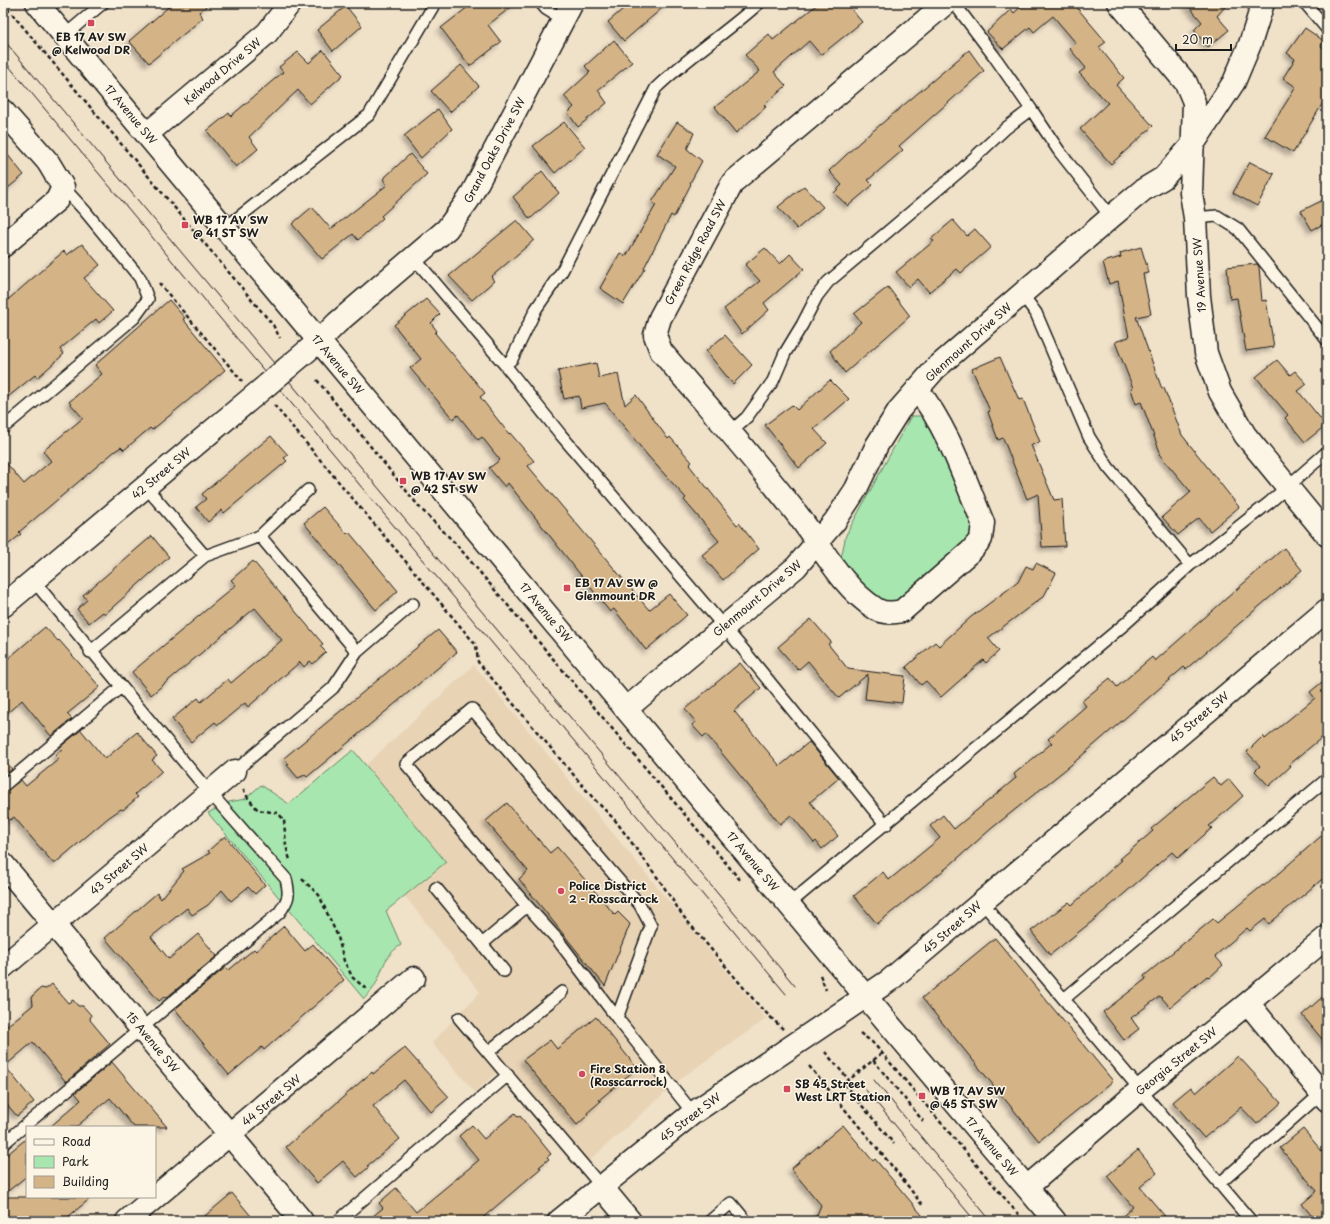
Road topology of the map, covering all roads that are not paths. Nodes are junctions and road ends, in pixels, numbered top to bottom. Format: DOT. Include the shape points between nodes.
graph roads {
  1 [pos="37,3"];
  2 [pos="103,3"];
  3 [pos="290,3"];
  4 [pos="435,3"];
  5 [pos="541,3"];
  6 [pos="759,3"];
  7 [pos="946,3"];
  8 [pos="954,3"];
  9 [pos="1120,3"];
  10 [pos="1263,3"];
  11 [pos="1305,3"];
  12 [pos="568,11"];
  13 [pos="1327,29"];
  14 [pos="64,36"];
  15 [pos="1031,109"];
  16 [pos="3,111"];
  17 [pos="147,134"];
  18 [pos="1194,143"];
  19 [pos="63,187"];
  20 [pos="1111,217"];
  21 [pos="1195,218"];
  22 [pos="226,228"];
  23 [pos="3,246"];
  24 [pos="414,258"];
  25 [pos="1022,294"];
  26 [pos="1327,340"];
  27 [pos="319,341"];
  28 [pos="505,365"];
  29 [pos="917,389"];
  30 [pos="3,428"];
  31 [pos="729,433"];
  32 [pos="1327,452"];
  33 [pos="145,486"];
  34 [pos="1288,486"];
  35 [pos="308,490"];
  36 [pos="1327,534"];
  37 [pos="260,536"];
  38 [pos="817,543"];
  39 [pos="205,556"];
  40 [pos="1190,565"];
  41 [pos="32,580"];
  42 [pos="413,604"];
  43 [pos="3,606"];
  44 [pos="1327,610"];
  45 [pos="724,626"];
  46 [pos="90,652"];
  47 [pos="357,652"];
  48 [pos="120,687"];
  49 [pos="626,709"];
  50 [pos="235,770"];
  51 [pos="1327,779"];
  52 [pos="3,786"];
  53 [pos="210,792"];
  54 [pos="886,825"];
  55 [pos="3,864"];
  56 [pos="436,888"];
  57 [pos="981,901"];
  58 [pos="789,904"];
  59 [pos="528,906"];
  60 [pos="53,924"];
  61 [pos="1327,937"];
  62 [pos="482,944"];
  63 [pos="3,967"];
  64 [pos="504,971"];
  65 [pos="414,978"];
  66 [pos="562,992"];
  67 [pos="866,997"];
  68 [pos="1064,999"];
  69 [pos="1248,1003"];
  70 [pos="458,1018"];
  71 [pos="617,1018"];
  72 [pos="141,1028"];
  73 [pos="488,1052"];
  74 [pos="508,1075"];
  75 [pos="1140,1090"];
  76 [pos="1325,1094"];
  77 [pos="693,1113"];
  78 [pos="230,1134"];
  79 [pos="3,1144"];
  80 [pos="1219,1184"];
  81 [pos="601,1186"];
  82 [pos="1027,1187"];
  83 [pos="156,1197"];
  84 [pos="154,1198"];
  85 [pos="127,1221"];
  86 [pos="302,1221"];
  87 [pos="338,1221"];
  88 [pos="559,1221"];
  89 [pos="630,1221"];
  90 [pos="710,1221"];
  91 [pos="746,1221"];
  92 [pos="1055,1221"];
  93 [pos="1251,1221"];
  1 -- 14 [label="street, 17 Avenue SW"];
  2 -- 14 [label="lane"];
  3 -- 17 [label="street, Kelwood Drive SW" via="267,33"];
  4 -- 22 [label="lane" via="369,115"];
  5 -- 12 [label="lane" via="546,9"];
  6 -- 28 [label="lane" via="656,88 562,271 536,309 512,358"];
  7 -- 31 [label="street, Green Ridge Road SW" via="733,182 660,318 655,335 661,351"];
  8 -- 15 [label="lane"];
  9 -- 18 [label="street, 19 Avenue SW" via="1186,83 1194,102"];
  10 -- 18 [label="street, Glenmount Drive SW" via="1234,82"];
  11 -- 13 [label="lane"];
  12 -- 24 [label="street, Grand Oaks Drive SW" via="470,199 447,229"];
  14 -- 17 [label="street, 17 Avenue SW"];
  15 -- 20 [label="lane"];
  15 -- 31 [label="lane" via="828,282 817,296 785,353 774,381 747,416"];
  16 -- 19 [label="street" via="48,162"];
  17 -- 22 [label="street, 17 Avenue SW"];
  18 -- 20 [label="street, Glenmount Drive SW" via="1163,178 1143,190"];
  18 -- 21 [label="street, 19 Avenue SW" via="1191,193"];
  19 -- 23 [label="street" via="57,200"];
  19 -- 30 [label="lane" via="140,278 148,299 134,318"];
  20 -- 25 [label="street, Glenmount Drive SW"];
  21 -- 26 [label="lane" via="1217,216 1238,229"];
  21 -- 34 [label="street, 19 Avenue SW" via="1199,296 1206,353 1220,392 1245,435"];
  22 -- 27 [label="street, 17 Avenue SW"];
  24 -- 27 [label="street, Grand Oaks Drive SW"];
  24 -- 28 [label="lane"];
  25 -- 29 [label="street, Glenmount Drive SW" via="936,368"];
  25 -- 40 [label="lane" via="1039,320 1089,437 1108,467"];
  27 -- 33 [label="street, 42 Street SW, bridge" via="287,368 271,395"];
  27 -- 49 [label="street, 17 Avenue SW"];
  28 -- 45 [label="lane" via="561,435"];
  29 -- 38 [label="street, Glenmount Drive SW" via="899,410 877,445 856,489"];
  29 -- 38 [label="street, Green Ridge Road SW" via="932,407 965,479 983,523 981,539 971,551 902,611 891,614 877,610 858,595"];
  31 -- 38 [label="street, Green Ridge Road SW" via="797,514"];
  32 -- 34 [label="lane"];
  33 -- 39 [label="lane"];
  33 -- 41 [label="street, 42 Street SW"];
  34 -- 36 [label="street, 19 Avenue SW"];
  34 -- 40 [label="lane"];
  35 -- 37 [label="lane"];
  37 -- 39 [label="lane"];
  37 -- 47 [label="lane"];
  38 -- 45 [label="street, Glenmount Drive SW" via="796,567"];
  39 -- 46 [label="lane"];
  40 -- 54 [label="lane" via="1126,623"];
  41 -- 43 [label="street, 42 Street SW"];
  41 -- 46 [label="lane"];
  42 -- 47 [label="lane"];
  44 -- 57 [label="street, 45 Street SW"];
  45 -- 49 [label="street, Glenmount Drive SW"];
  45 -- 54 [label="lane"];
  46 -- 48 [label="lane"];
  47 -- 50 [label="lane" via="333,688"];
  48 -- 52 [label="lane"];
  48 -- 53 [label="lane"];
  49 -- 58 [label="street, 17 Avenue SW"];
  50 -- 53 [label="street, 43 Street SW"];
  51 -- 68 [label="lane"];
  53 -- 60 [label="street, 43 Street SW"];
  53 -- 72 [label="lane" via="286,879 289,891 287,902 279,913"];
  54 -- 58 [label="lane"];
  55 -- 60 [label="street, 15 Avenue SW"];
  56 -- 62 [label="lane"];
  57 -- 67 [label="street, 45 Street SW" via="890,980"];
  57 -- 68 [label="lane"];
  58 -- 67 [label="street, 17 Avenue SW"];
  59 -- 62 [label="lane"];
  59 -- 71 [label="lane" via="557,939"];
  59 -- 71 [label="lane" via="406,764 472,709 629,891 651,926"];
  60 -- 63 [label="street, 43 Street SW"];
  60 -- 72 [label="street, 15 Avenue SW"];
  61 -- 69 [label="street, Georgia Street SW"];
  62 -- 64 [label="lane"];
  65 -- 78 [label="street, 44 Street SW"];
  66 -- 73 [label="lane"];
  67 -- 77 [label="street, 45 Street SW"];
  67 -- 82 [label="street, 17 Avenue SW"];
  68 -- 75 [label="lane"];
  69 -- 75 [label="street, Georgia Street SW"];
  69 -- 76 [label="street"];
  70 -- 73 [label="lane"];
  71 -- 77 [label="lane"];
  72 -- 78 [label="street, 15 Avenue SW"];
  72 -- 79 [label="lane"];
  73 -- 74 [label="lane"];
  74 -- 81 [label="lane"];
  74 -- 87 [label="lane"];
  75 -- 80 [label="lane"];
  75 -- 82 [label="street, Georgia Street SW"];
  76 -- 80 [label="lane"];
  77 -- 81 [label="street, 45 Street SW"];
  78 -- 83 [label="street, 44 Street SW"];
  78 -- 86 [label="street, 15 Avenue SW"];
  80 -- 93 [label="lane"];
  81 -- 88 [label="street, 45 Street SW"];
  81 -- 89 [label="street"];
  82 -- 92 [label="street, 17 Avenue SW"];
  84 -- 85 [label="street, 44 Street SW"];
  90 -- 91 [label="lane" via="731,1203"];
}
